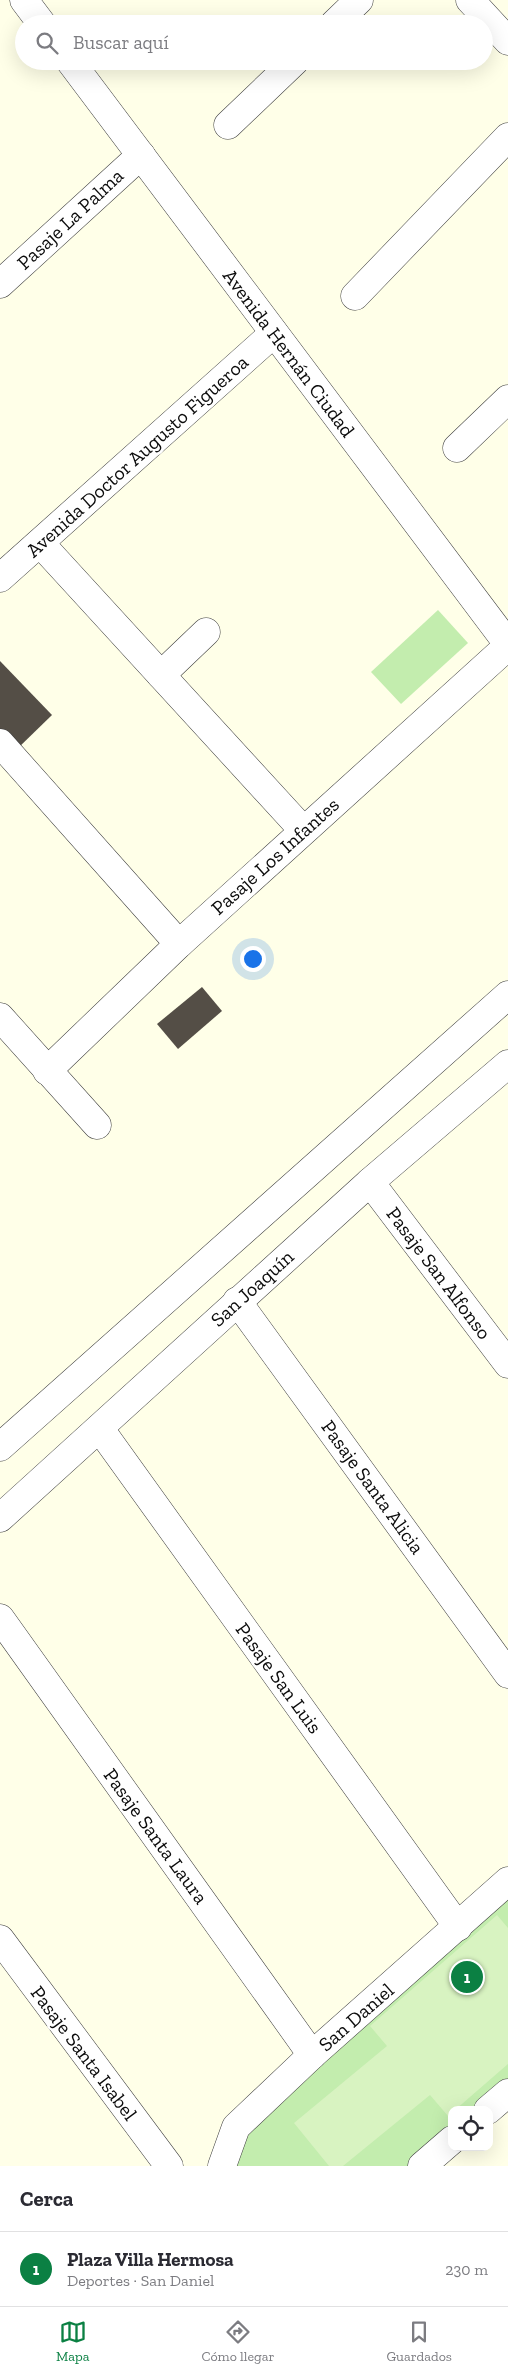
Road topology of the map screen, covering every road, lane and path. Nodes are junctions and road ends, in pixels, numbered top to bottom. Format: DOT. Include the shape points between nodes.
graph roads {
  1 [pos="24,0"];
  2 [pos="359,0"];
  3 [pos="470,0"];
  4 [pos="35,15"];
  5 [pos="343,15"];
  6 [pos="484,15"];
  7 [pos="493,25"];
  8 [pos="508,41"];
  9 [pos="77,70"];
  10 [pos="286,70"];
  11 [pos="228,125"];
  12 [pos="508,137"];
  13 [pos="140,155"];
  14 [pos="0,284"];
  15 [pos="354,296"];
  16 [pos="274,333"];
  17 [pos="508,399"];
  18 [pos="457,448"];
  19 [pos="40,544"];
  20 [pos="0,578"];
  21 [pos="206,632"];
  22 [pos="508,645"];
  23 [pos="161,675"];
  24 [pos="0,743"];
  25 [pos="303,830"];
  26 [pos="179,944"];
  27 [pos="508,995"];
  28 [pos="0,1017"];
  29 [pos="508,1064"];
  30 [pos="47,1071"];
  31 [pos="97,1125"];
  32 [pos="370,1182"];
  33 [pos="238,1300"];
  34 [pos="508,1364"];
  35 [pos="100,1429"];
  36 [pos="0,1448"];
  37 [pos="0,1518"];
  38 [pos="0,1618"];
  39 [pos="508,1674"];
  40 [pos="508,1881"];
  41 [pos="458,1927"];
  42 [pos="0,1939"];
  43 [pos="312,2055"];
  44 [pos="508,2092"];
  45 [pos="492,2106"];
  46 [pos="448,2143"];
  47 [pos="169,2166"];
  48 [pos="222,2166"];
  49 [pos="422,2166"];
  1 -- 4 [label="street"];
  2 -- 5 [label="street"];
  3 -- 6 [label="street"];
  7 -- 8 [label="street"];
  9 -- 13 [label="street, Avenida Hernán Ciudad"];
  10 -- 11 [label="street"];
  12 -- 15 [label="street"];
  13 -- 14 [label="street, Pasaje La Palma"];
  13 -- 16 [label="street, Avenida Hernán Ciudad"];
  16 -- 19 [label="street, Avenida Doctor Augusto Figueroa"];
  16 -- 22 [label="street, Avenida Hernán Ciudad"];
  17 -- 18 [label="street"];
  19 -- 20 [label="street, Avenida Doctor Augusto Figueroa"];
  19 -- 23 [label="street"];
  21 -- 23 [label="street"];
  22 -- 25 [label="street, Pasaje Los Infantes"];
  23 -- 25 [label="street"];
  24 -- 26 [label="street"];
  25 -- 26 [label="street, Pasaje Los Infantes"];
  26 -- 30 [label="street, Pasaje Los Infantes"];
  27 -- 36 [label="street"];
  28 -- 30 [label="street"];
  29 -- 32 [label="street, San Joaquín"];
  30 -- 31 [label="street"];
  32 -- 33 [label="street, San Joaquín"];
  32 -- 34 [label="street, Pasaje San Alfonso"];
  33 -- 35 [label="street, San Joaquín"];
  33 -- 39 [label="street, Pasaje Santa Alicia"];
  35 -- 37 [label="street, San Joaquín"];
  35 -- 41 [label="street, Pasaje San Luis"];
  38 -- 43 [label="street, Pasaje Santa Laura"];
  40 -- 41 [label="street, San Daniel"];
  41 -- 43 [label="street, San Daniel"];
  42 -- 47 [label="street, Pasaje Santa Isabel"];
  43 -- 48 [label="street, San Daniel" via="236,2127"];
  44 -- 45 [label="street"];
  46 -- 49 [label="street"];
}
